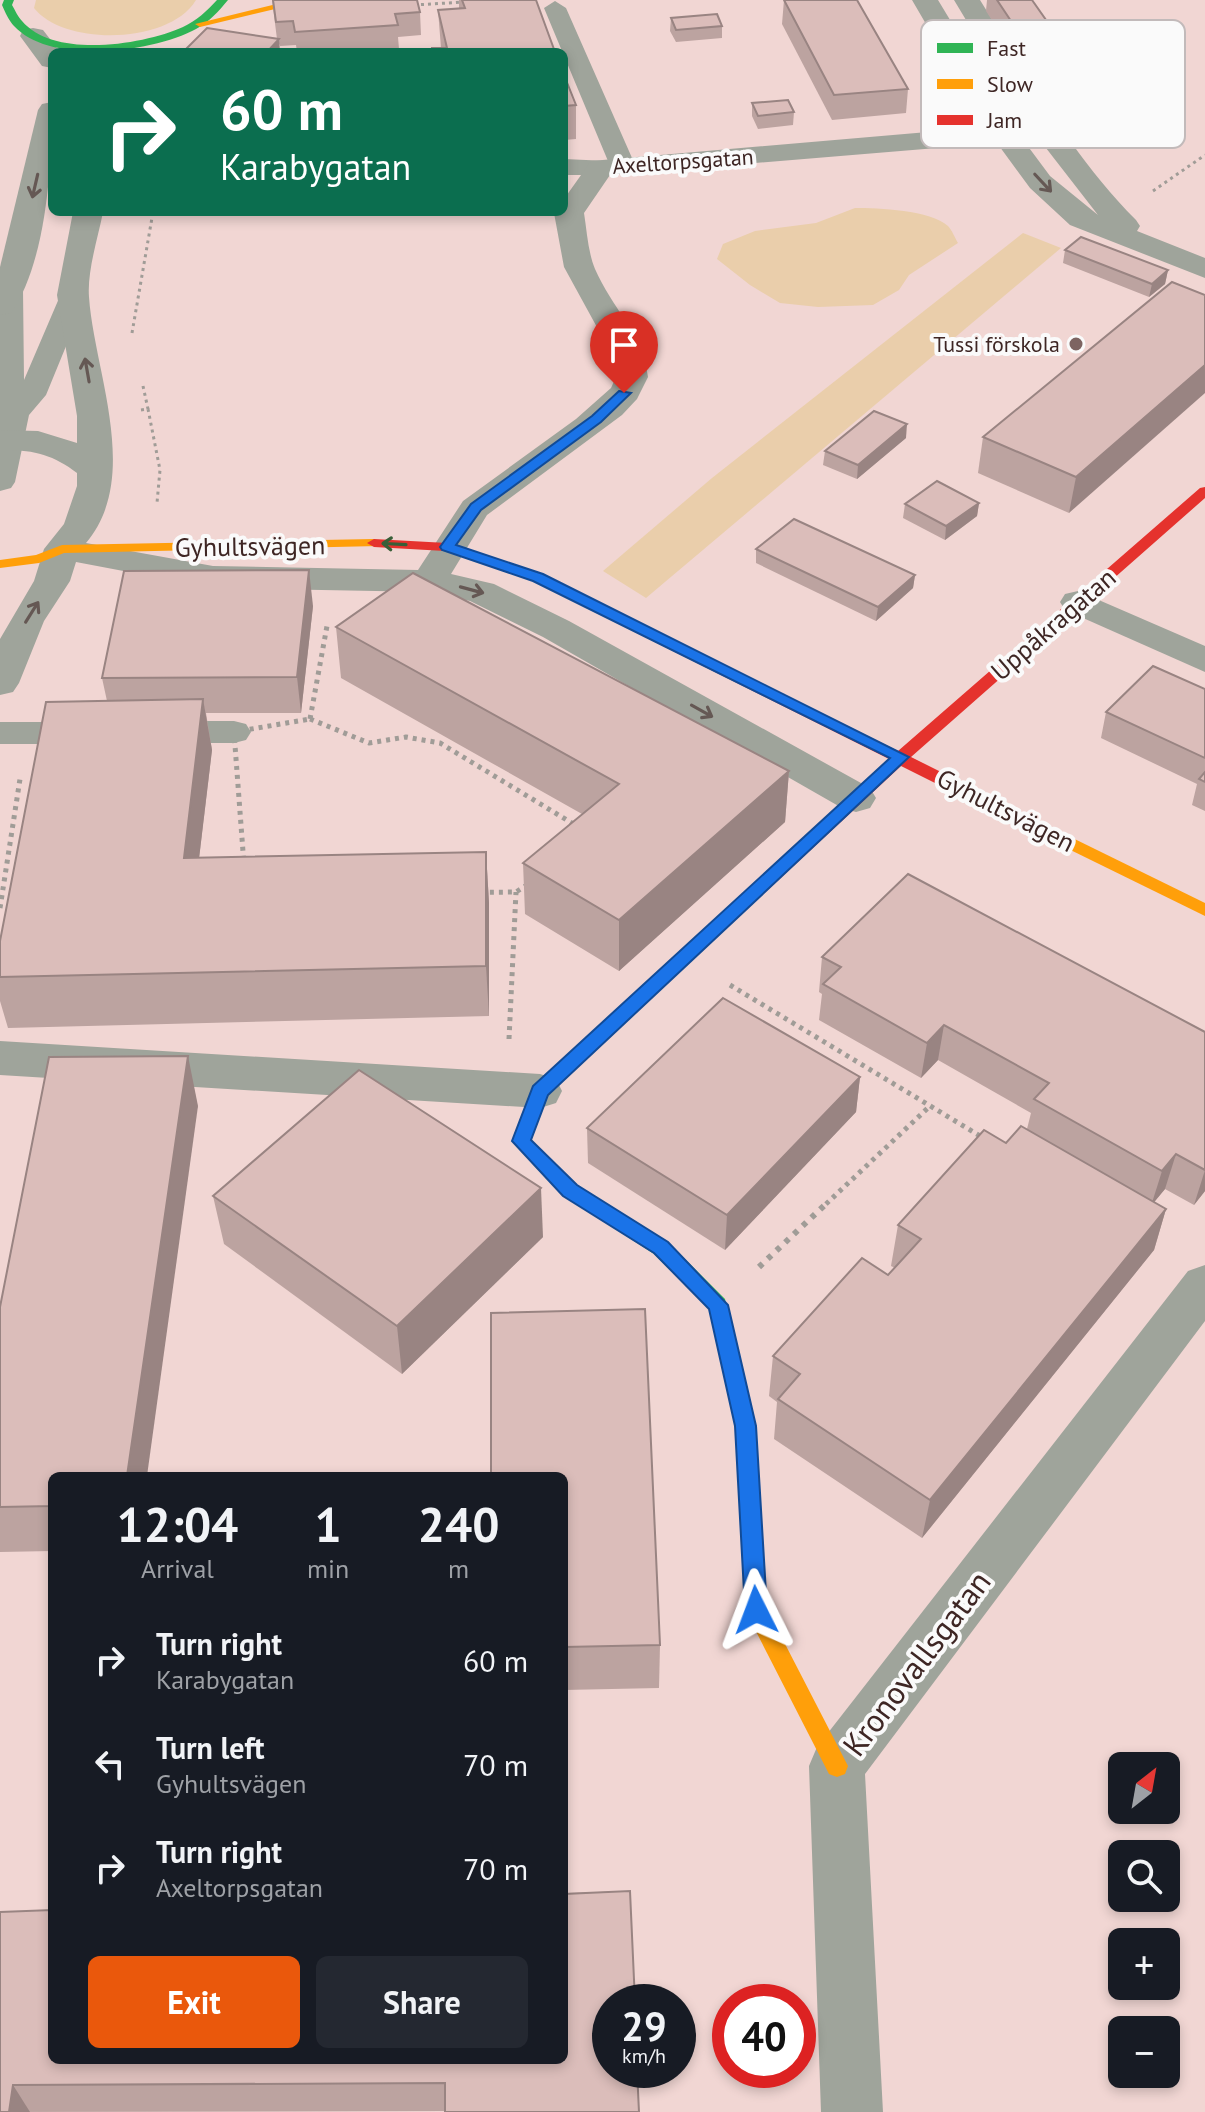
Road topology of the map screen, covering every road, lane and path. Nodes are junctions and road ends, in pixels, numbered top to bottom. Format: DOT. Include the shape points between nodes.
graph roads {
  1 [pos="9,0"];
  2 [pos="223,0"];
  3 [pos="308,0"];
  4 [pos="925,0"];
  5 [pos="967,0"];
  6 [pos="473,1"];
  7 [pos="413,5"];
  8 [pos="555,8"];
  9 [pos="937,20"];
  10 [pos="980,20"];
  11 [pos="200,24"];
  12 [pos="33,36"];
  13 [pos="150,47"];
  14 [pos="48,55"];
  15 [pos="48,126"];
  16 [pos="921,140"];
  17 [pos="1015,148"];
  18 [pos="1063,148"];
  19 [pos="1205,155"];
  20 [pos="568,167"];
  21 [pos="612,167"];
  22 [pos="87,216"];
  23 [pos="152,216"];
  24 [pos="1116,216"];
  25 [pos="1144,244"];
  26 [pos="1205,269"];
  27 [pos="73,295"];
  28 [pos="5,298"];
  29 [pos="135,346"];
  30 [pos="141,377"];
  31 [pos="148,409"];
  32 [pos="9,430"];
  33 [pos="92,468"];
  34 [pos="0,482"];
  35 [pos="1205,491"];
  36 [pos="447,547"];
  37 [pos="62,549"];
  38 [pos="0,564"];
  39 [pos="337,577"];
  40 [pos="430,581"];
  41 [pos="1078,602"];
  42 [pos="1205,660"];
  43 [pos="0,683"];
  44 [pos="310,719"];
  45 [pos="234,732"];
  46 [pos="0,733"];
  47 [pos="901,757"];
  48 [pos="856,798"];
  49 [pos="516,892"];
  50 [pos="1205,910"];
  51 [pos="684,957"];
  52 [pos="0,1058"];
  53 [pos="523,1090"];
  54 [pos="930,1106"];
  55 [pos="995,1145"];
  56 [pos="1205,1285"];
  57 [pos="718,1305"];
  58 [pos="837,1766"];
  59 [pos="852,2112"];
  1 -- 12 [label="street" via="13,22"];
  2 -- 11 [label="street"];
  3 -- 11 [label="street"];
  4 -- 9 [label="street"];
  5 -- 10 [label="street"];
  6 -- 7 [label="path"];
  8 -- 21 [label="lane"];
  11 -- 13 [label="street"];
  12 -- 13 [label="street" via="90,47"];
  12 -- 14 [label="street"];
  15 -- 28 [label="street, one-way"];
  16 -- 21 [label="street, Axeltorpsgatan"];
  17 -- 25 [label="street, one-way" via="1040,182 1081,219"];
  18 -- 24 [label="street"];
  19 -- 24 [label="path"];
  20 -- 21 [label="lane"];
  21 -- 36 [label="street, Axeltorpsgatan" via="569,213 579,267 625,351 632,377 624,393 597,419 476,507"];
  22 -- 27 [label="street"];
  23 -- 29 [label="path" via="132,330"];
  24 -- 25 [label="street"];
  25 -- 26 [label="street"];
  27 -- 32 [label="lane" via="32,395"];
  33 -- 27 [label="street, one-way" via="94,416"];
  28 -- 32 [label="lane"];
  30 -- 31 [label="path"];
  32 -- 33 [label="street" via="71,450"];
  32 -- 34 [label="lane"];
  33 -- 37 [label="street" via="88,509"];
  35 -- 41 [label="street, Uppåkragatan"];
  36 -- 37 [label="street, Gyhultsvägen, one-way" via="379,543"];
  36 -- 40 [label="street, Axeltorpsgatan"];
  36 -- 47 [label="street, Gyhultsvägen" via="538,578"];
  37 -- 38 [label="street" via="39,559"];
  37 -- 39 [label="street, Gyhultsvägen" via="213,577"];
  43 -- 37 [label="street, one-way" via="26,621 52,581"];
  39 -- 40 [label="street, Gyhultsvägen"];
  39 -- 44 [label="path"];
  40 -- 48 [label="street, Gyhultsvägen, one-way" via="481,592 556,629"];
  41 -- 42 [label="street"];
  41 -- 47 [label="street, Uppåkragatan"];
  44 -- 45 [label="path"];
  44 -- 49 [label="path" via="369,743 406,737 440,743 580,828 586,840 575,854"];
  45 -- 46 [label="lane"];
  45 -- 49 [label="path" via="244,865 314,894"];
  47 -- 48 [label="street, Uppåkragatan"];
  47 -- 50 [label="street, Gyhultsvägen"];
  48 -- 51 [label="street, Uppåkragatan"];
  49 -- 53 [label="path"];
  51 -- 53 [label="street, Uppåkragatan"];
  51 -- 54 [label="path"];
  52 -- 53 [label="street"];
  53 -- 57 [label="street" via="521,1141 570,1190 661,1248"];
  54 -- 55 [label="path"];
  54 -- 57 [label="path"];
  56 -- 58 [label="street, Kronovallsgatan"];
  57 -- 58 [label="street" via="745,1426 756,1610"];
  58 -- 59 [label="street, Kronovallsgatan"];
}
